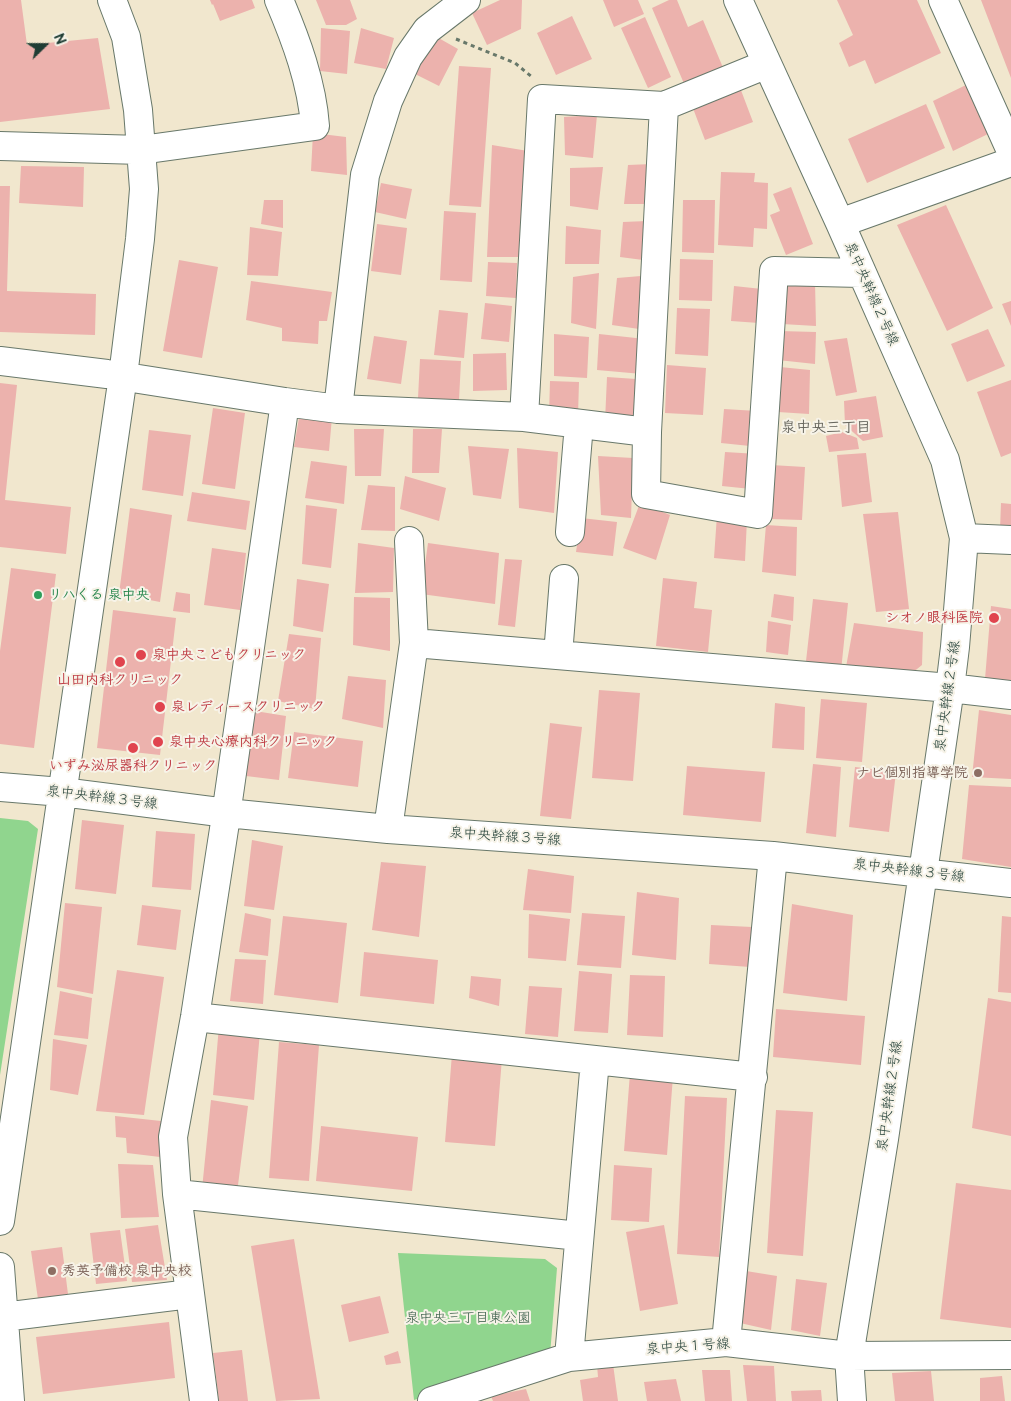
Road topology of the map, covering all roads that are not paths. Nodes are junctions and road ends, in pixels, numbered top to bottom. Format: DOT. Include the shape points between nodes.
graph roads {
  1 [pos="112,0"];
  2 [pos="279,0"];
  3 [pos="464,0"];
  4 [pos="738,0"];
  5 [pos="944,0"];
  6 [pos="767,64"];
  7 [pos="664,106"];
  8 [pos="0,146"];
  9 [pos="141,150"];
  10 [pos="1011,151"];
  11 [pos="1011,162"];
  12 [pos="840,223"];
  13 [pos="861,273"];
  14 [pos="0,361"];
  15 [pos="123,376"];
  16 [pos="285,402"];
  17 [pos="338,409"];
  18 [pos="524,417"];
  19 [pos="579,424"];
  20 [pos="647,432"];
  21 [pos="570,532"];
  22 [pos="964,538"];
  23 [pos="1011,540"];
  24 [pos="409,541"];
  25 [pos="564,579"];
  26 [pos="414,643"];
  27 [pos="558,655"];
  28 [pos="950,688"];
  29 [pos="1011,695"];
  30 [pos="0,787"];
  31 [pos="62,792"];
  32 [pos="227,813"];
  33 [pos="388,828"];
  34 [pos="773,856"];
  35 [pos="923,872"];
  36 [pos="1011,883"];
  37 [pos="194,1017"];
  38 [pos="595,1060"];
  39 [pos="753,1077"];
  40 [pos="4,1166"];
  41 [pos="177,1194"];
  42 [pos="0,1220"];
  43 [pos="578,1236"];
  44 [pos="0,1267"];
  45 [pos="190,1294"];
  46 [pos="3,1317"];
  47 [pos="726,1342"];
  48 [pos="1011,1355"];
  49 [pos="849,1356"];
  50 [pos="569,1357"];
  51 [pos="6,1391"];
  52 [pos="204,1401"];
  53 [pos="432,1401"];
  54 [pos="852,1401"];
  1 -- 9 [label="street" via="126,37"];
  2 -- 9 [label="street" via="314,104 315,126"];
  3 -- 17 [label="street" via="427,30 408,57 388,101 365,175"];
  4 -- 6 [label="street, 泉中央幹線２号線"];
  5 -- 10 [label="street"];
  6 -- 7 [label="street"];
  6 -- 12 [label="street, 泉中央幹線２号線"];
  7 -- 18 [label="street" via="542,99"];
  7 -- 20 [label="street"];
  8 -- 9 [label="street"];
  9 -- 15 [label="street" via="144,189"];
  11 -- 12 [label="street"];
  12 -- 13 [label="street, 泉中央幹線２号線"];
  13 -- 20 [label="street" via="774,271 758,514 646,494"];
  13 -- 22 [label="street, 泉中央幹線２号線" via="945,460"];
  14 -- 15 [label="street"];
  15 -- 16 [label="street"];
  15 -- 31 [label="street"];
  16 -- 17 [label="street"];
  16 -- 32 [label="street"];
  17 -- 18 [label="street"];
  18 -- 19 [label="street"];
  19 -- 20 [label="street"];
  19 -- 21 [label="street"];
  22 -- 23 [label="street"];
  22 -- 28 [label="street, 泉中央幹線２号線"];
  24 -- 26 [label="street"];
  25 -- 27 [label="street"];
  26 -- 27 [label="street"];
  26 -- 33 [label="street"];
  27 -- 28 [label="street"];
  28 -- 29 [label="street"];
  28 -- 35 [label="street, 泉中央幹線２号線"];
  30 -- 31 [label="street, 泉中央幹線３号線"];
  31 -- 32 [label="street, 泉中央幹線３号線"];
  31 -- 40 [label="street"];
  32 -- 33 [label="street, 泉中央幹線３号線"];
  32 -- 37 [label="street"];
  33 -- 34 [label="street, 泉中央幹線３号線"];
  34 -- 35 [label="street, 泉中央幹線３号線"];
  34 -- 39 [label="street"];
  35 -- 36 [label="street, 泉中央幹線３号線"];
  35 -- 49 [label="street, 泉中央幹線２号線"];
  37 -- 38 [label="street"];
  37 -- 41 [label="street" via="173,1137"];
  38 -- 39 [label="street"];
  38 -- 43 [label="street"];
  39 -- 47 [label="street"];
  40 -- 42 [label="street"];
  41 -- 43 [label="street"];
  41 -- 45 [label="street"];
  43 -- 50 [label="street"];
  44 -- 46 [label="street"];
  45 -- 46 [label="street"];
  45 -- 52 [label="street"];
  46 -- 51 [label="street"];
  47 -- 49 [label="street, 泉中央１号線"];
  47 -- 50 [label="street, 泉中央１号線"];
  48 -- 49 [label="street, 泉中央１号線"];
  49 -- 54 [label="street, 泉中央幹線２号線"];
  50 -- 53 [label="street, 泉中央１号線"];
}
